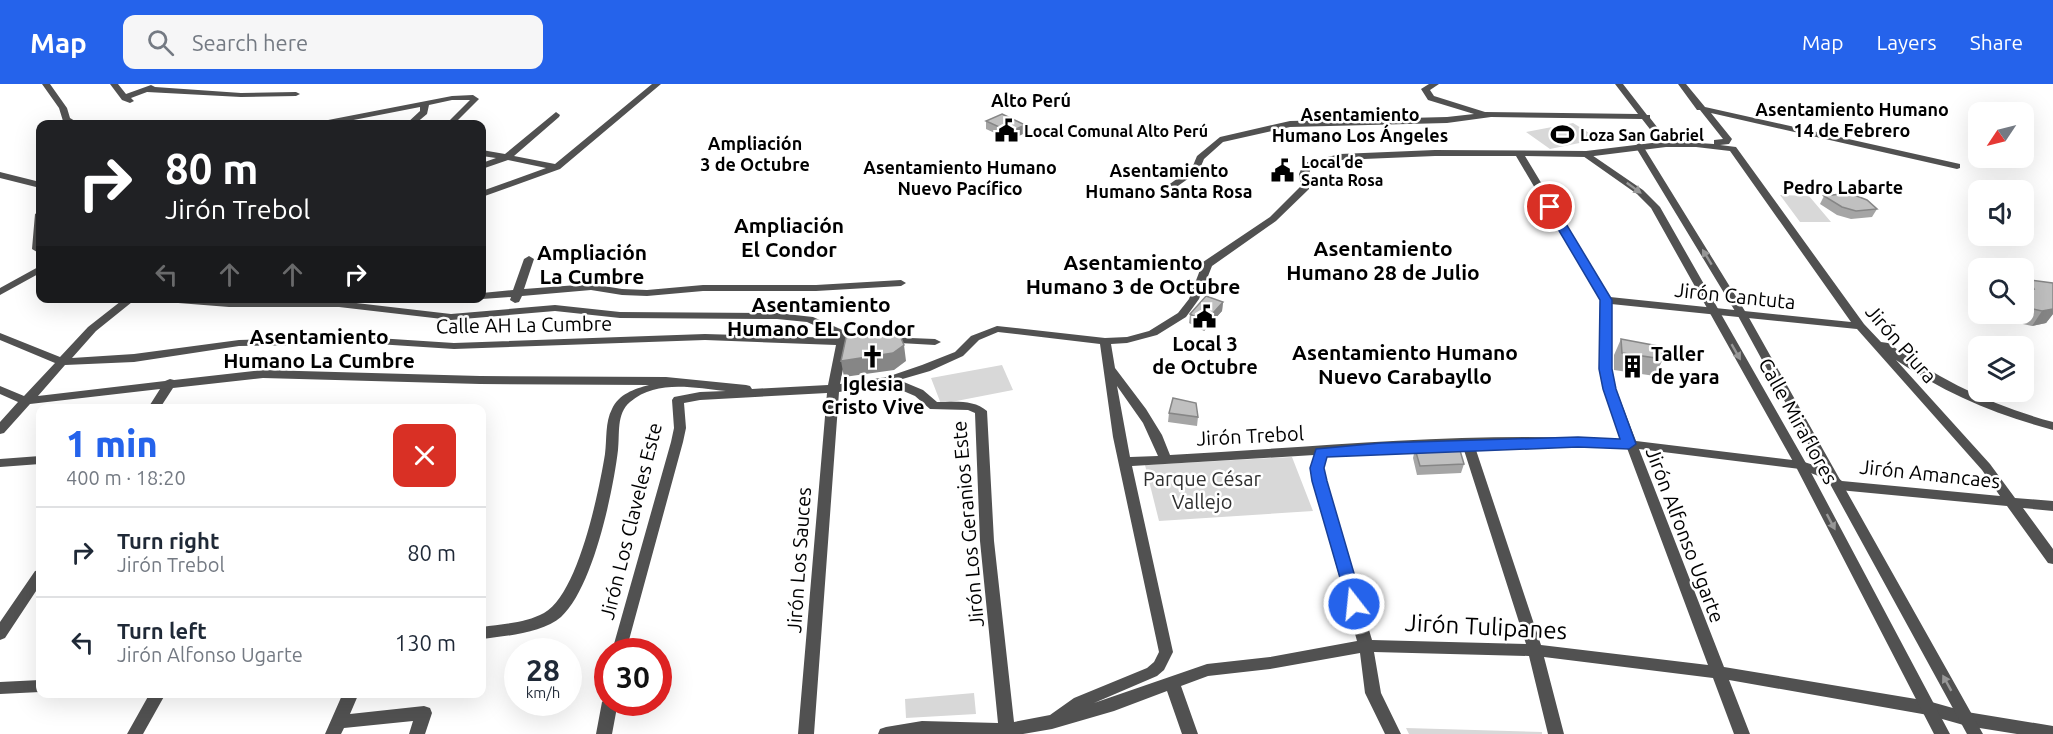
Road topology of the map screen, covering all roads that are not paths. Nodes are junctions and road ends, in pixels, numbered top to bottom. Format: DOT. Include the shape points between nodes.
graph roads {
  1 [pos="46,84"];
  2 [pos="114,84"];
  3 [pos="154,84"];
  4 [pos="657,84"];
  5 [pos="1435,84"];
  6 [pos="1619,84"];
  7 [pos="1682,84"];
  8 [pos="144,90"];
  9 [pos="296,94"];
  10 [pos="424,104"];
  11 [pos="1700,108"];
  12 [pos="556,115"];
  13 [pos="1485,115"];
  14 [pos="1647,117"];
  15 [pos="68,120"];
  16 [pos="343,120"];
  17 [pos="415,120"];
  18 [pos="454,120"];
  19 [pos="1666,144"];
  20 [pos="1696,144"];
  21 [pos="1639,146"];
  22 [pos="486,154"];
  23 [pos="1586,154"];
  24 [pos="1520,155"];
  25 [pos="507,157"];
  26 [pos="486,165"];
  27 [pos="1957,166"];
  28 [pos="557,167"];
  29 [pos="0,175"];
  30 [pos="36,184"];
  31 [pos="1172,186"];
  32 [pos="486,193"];
  33 [pos="529,259"];
  34 [pos="36,271"];
  35 [pos="901,283"];
  36 [pos="0,292"];
  37 [pos="518,294"];
  38 [pos="486,296"];
  39 [pos="1606,300"];
  40 [pos="126,303"];
  41 [pos="216,303"];
  42 [pos="1713,311"];
  43 [pos="509,312"];
  44 [pos="1743,316"];
  45 [pos="1860,326"];
  46 [pos="0,336"];
  47 [pos="843,339"];
  48 [pos="1105,341"];
  49 [pos="935,342"];
  50 [pos="62,362"];
  51 [pos="1108,368"];
  52 [pos="888,380"];
  53 [pos="675,382"];
  54 [pos="170,383"];
  55 [pos="833,389"];
  56 [pos="0,390"];
  57 [pos="780,393"];
  58 [pos="26,401"];
  59 [pos="157,404"];
  60 [pos="2053,426"];
  61 [pos="0,430"];
  62 [pos="1629,444"];
  63 [pos="1468,445"];
  64 [pos="1321,452"];
  65 [pos="36,460"];
  66 [pos="1166,460"];
  67 [pos="1125,462"];
  68 [pos="0,463"];
  69 [pos="1801,465"];
  70 [pos="1839,485"];
  71 [pos="2010,501"];
  72 [pos="2053,506"];
  73 [pos="2053,559"];
  74 [pos="36,580"];
  75 [pos="486,632"];
  76 [pos="0,634"];
  77 [pos="623,638"];
  78 [pos="1366,646"];
  79 [pos="1535,650"];
  80 [pos="1717,672"];
  81 [pos="1172,682"];
  82 [pos="36,686"];
  83 [pos="0,688"];
  84 [pos="155,698"];
  85 [pos="349,698"];
  86 [pos="1928,708"];
  87 [pos="607,716"];
  88 [pos="1967,719"];
  89 [pos="1052,722"];
  90 [pos="335,728"];
  91 [pos="1007,732"];
  92 [pos="2053,733"];
  93 [pos="135,734"];
  94 [pos="417,734"];
  95 [pos="604,734"];
  96 [pos="806,734"];
  97 [pos="886,734"];
  98 [pos="1190,734"];
  99 [pos="1393,734"];
  100 [pos="1556,734"];
  101 [pos="1742,734"];
  102 [pos="1942,734"];
  103 [pos="1975,734"];
  1 -- 15 [label="street"];
  2 -- 8 [label="street" via="128,100"];
  3 -- 8 [label="street"];
  4 -- 28 [label="street"];
  5 -- 13 [label="street" via="1425,89 1431,98"];
  6 -- 14 [label="street"];
  7 -- 11 [label="street"];
  8 -- 9 [label="street"];
  10 -- 16 [label="street"];
  10 -- 17 [label="street" via="424,112"];
  10 -- 18 [label="street" via="473,97 471,105"];
  11 -- 20 [label="street" via="1728,141"];
  11 -- 27 [label="street"];
  12 -- 25 [label="street"];
  13 -- 14 [label="street"];
  13 -- 31 [label="street" via="1447,120 1290,124 1242,134 1220,140 1200,158 1196,169"];
  14 -- 19 [label="street"];
  19 -- 20 [label="street"];
  19 -- 21 [label="street"];
  20 -- 45 [label="street, Jirón Piura" via="1729,147 1736,152"];
  21 -- 23 [label="street"];
  44 -- 21 [label="street, Calle Miraflores, one-way"];
  22 -- 25 [label="street"];
  23 -- 24 [label="street"];
  23 -- 42 [label="street, Calle Miraflores, one-way" via="1649,200"];
  24 -- 39 [label="street"];
  24 -- 48 [label="street" via="1435,153 1312,162 1305,169 1306,187 1299,195 1274,219 1207,264 1194,299 1182,315 1153,333"];
  25 -- 26 [label="street"];
  25 -- 28 [label="street"];
  28 -- 32 [label="street"];
  29 -- 30 [label="street"];
  33 -- 37 [label="street"];
  34 -- 36 [label="street"];
  35 -- 37 [label="street" via="648,293 591,287"];
  37 -- 38 [label="street"];
  37 -- 43 [label="street"];
  39 -- 42 [label="street, Jirón Cantuta"];
  39 -- 62 [label="street, Jirón Alfonso Ugarte" via="1606,369"];
  40 -- 50 [label="street" via="92,329"];
  41 -- 43 [label="street" via="339,304 451,317"];
  42 -- 44 [label="street, Jirón Cantuta"];
  42 -- 69 [label="street, Calle Miraflores, one-way"];
  43 -- 47 [label="street" via="555,308 620,315 777,316 818,322"];
  44 -- 45 [label="street, Jirón Cantuta"];
  44 -- 70 [label="street, Calle Miraflores"];
  45 -- 60 [label="street" via="1903,359 1971,396 2004,412"];
  45 -- 71 [label="street, Jirón Piura" via="1986,467"];
  46 -- 50 [label="street"];
  47 -- 49 [label="street"];
  47 -- 50 [label="street, Calle AH La Cumbre" via="705,336 454,346 239,343 134,358"];
  47 -- 55 [label="street, Jirón Los Sauces"];
  48 -- 51 [label="street"];
  48 -- 52 [label="street" via="997,328 975,338 959,354"];
  50 -- 58 [label="street"];
  51 -- 66 [label="street" via="1135,402"];
  51 -- 67 [label="street"];
  52 -- 55 [label="street"];
  52 -- 91 [label="street, Jirón Los Geranios Este" via="919,393 934,406 969,406 981,411 987,541"];
  53 -- 54 [label="street" via="263,374"];
  53 -- 57 [label="street"];
  53 -- 75 [label="street" via="641,392 620,404 592,539 564,605 548,619"];
  54 -- 58 [label="street"];
  54 -- 59 [label="street"];
  55 -- 57 [label="street"];
  55 -- 96 [label="street, Jirón Los Sauces"];
  56 -- 58 [label="street"];
  57 -- 77 [label="street, Jirón Los Claveles Este" via="678,400 677,442"];
  58 -- 61 [label="street"];
  62 -- 63 [label="street, Jirón Trebol"];
  62 -- 69 [label="street, Jirón Amancaes"];
  62 -- 80 [label="street, Jirón Alfonso Ugarte"];
  63 -- 64 [label="street, Jirón Trebol"];
  63 -- 79 [label="street"];
  64 -- 66 [label="street, Jirón Trebol"];
  64 -- 78 [label="street" via="1319,481"];
  65 -- 68 [label="street"];
  66 -- 67 [label="street, Jirón Trebol"];
  67 -- 89 [label="street" via="1166,652 1152,672 1080,700"];
  69 -- 70 [label="street, Jirón Amancaes" via="1821,472"];
  69 -- 86 [label="street, Calle Miraflores, one-way"];
  70 -- 71 [label="street, Jirón Amancaes"];
  88 -- 70 [label="street, Calle Miraflores, one-way"];
  71 -- 72 [label="street, Jirón Amancaes"];
  71 -- 73 [label="street, Jirón Piura"];
  74 -- 76 [label="street"];
  78 -- 79 [label="street, Jirón Tulipanes"];
  78 -- 81 [label="street, Jirón Tulipanes" via="1207,670"];
  78 -- 99 [label="street" via="1373,693"];
  79 -- 80 [label="street, Jirón Tulipanes"];
  79 -- 100 [label="street"];
  80 -- 86 [label="street, Jirón Tulipanes"];
  80 -- 101 [label="street, Jirón Alfonso Ugarte"];
  81 -- 89 [label="street, Jirón Tulipanes"];
  81 -- 98 [label="street"];
  82 -- 83 [label="street"];
  84 -- 93 [label="street"];
  85 -- 90 [label="street"];
  86 -- 88 [label="street, Jirón Tulipanes"];
  86 -- 102 [label="street, Calle Miraflores"];
  87 -- 95 [label="street"];
  88 -- 92 [label="street, Jirón Tulipanes"];
  88 -- 103 [label="street, Calle Miraflores"];
  89 -- 91 [label="street, Jirón Tulipanes"];
  90 -- 94 [label="street" via="424,713"];
  91 -- 97 [label="street, Jirón Tulipanes" via="922,728"];
}
